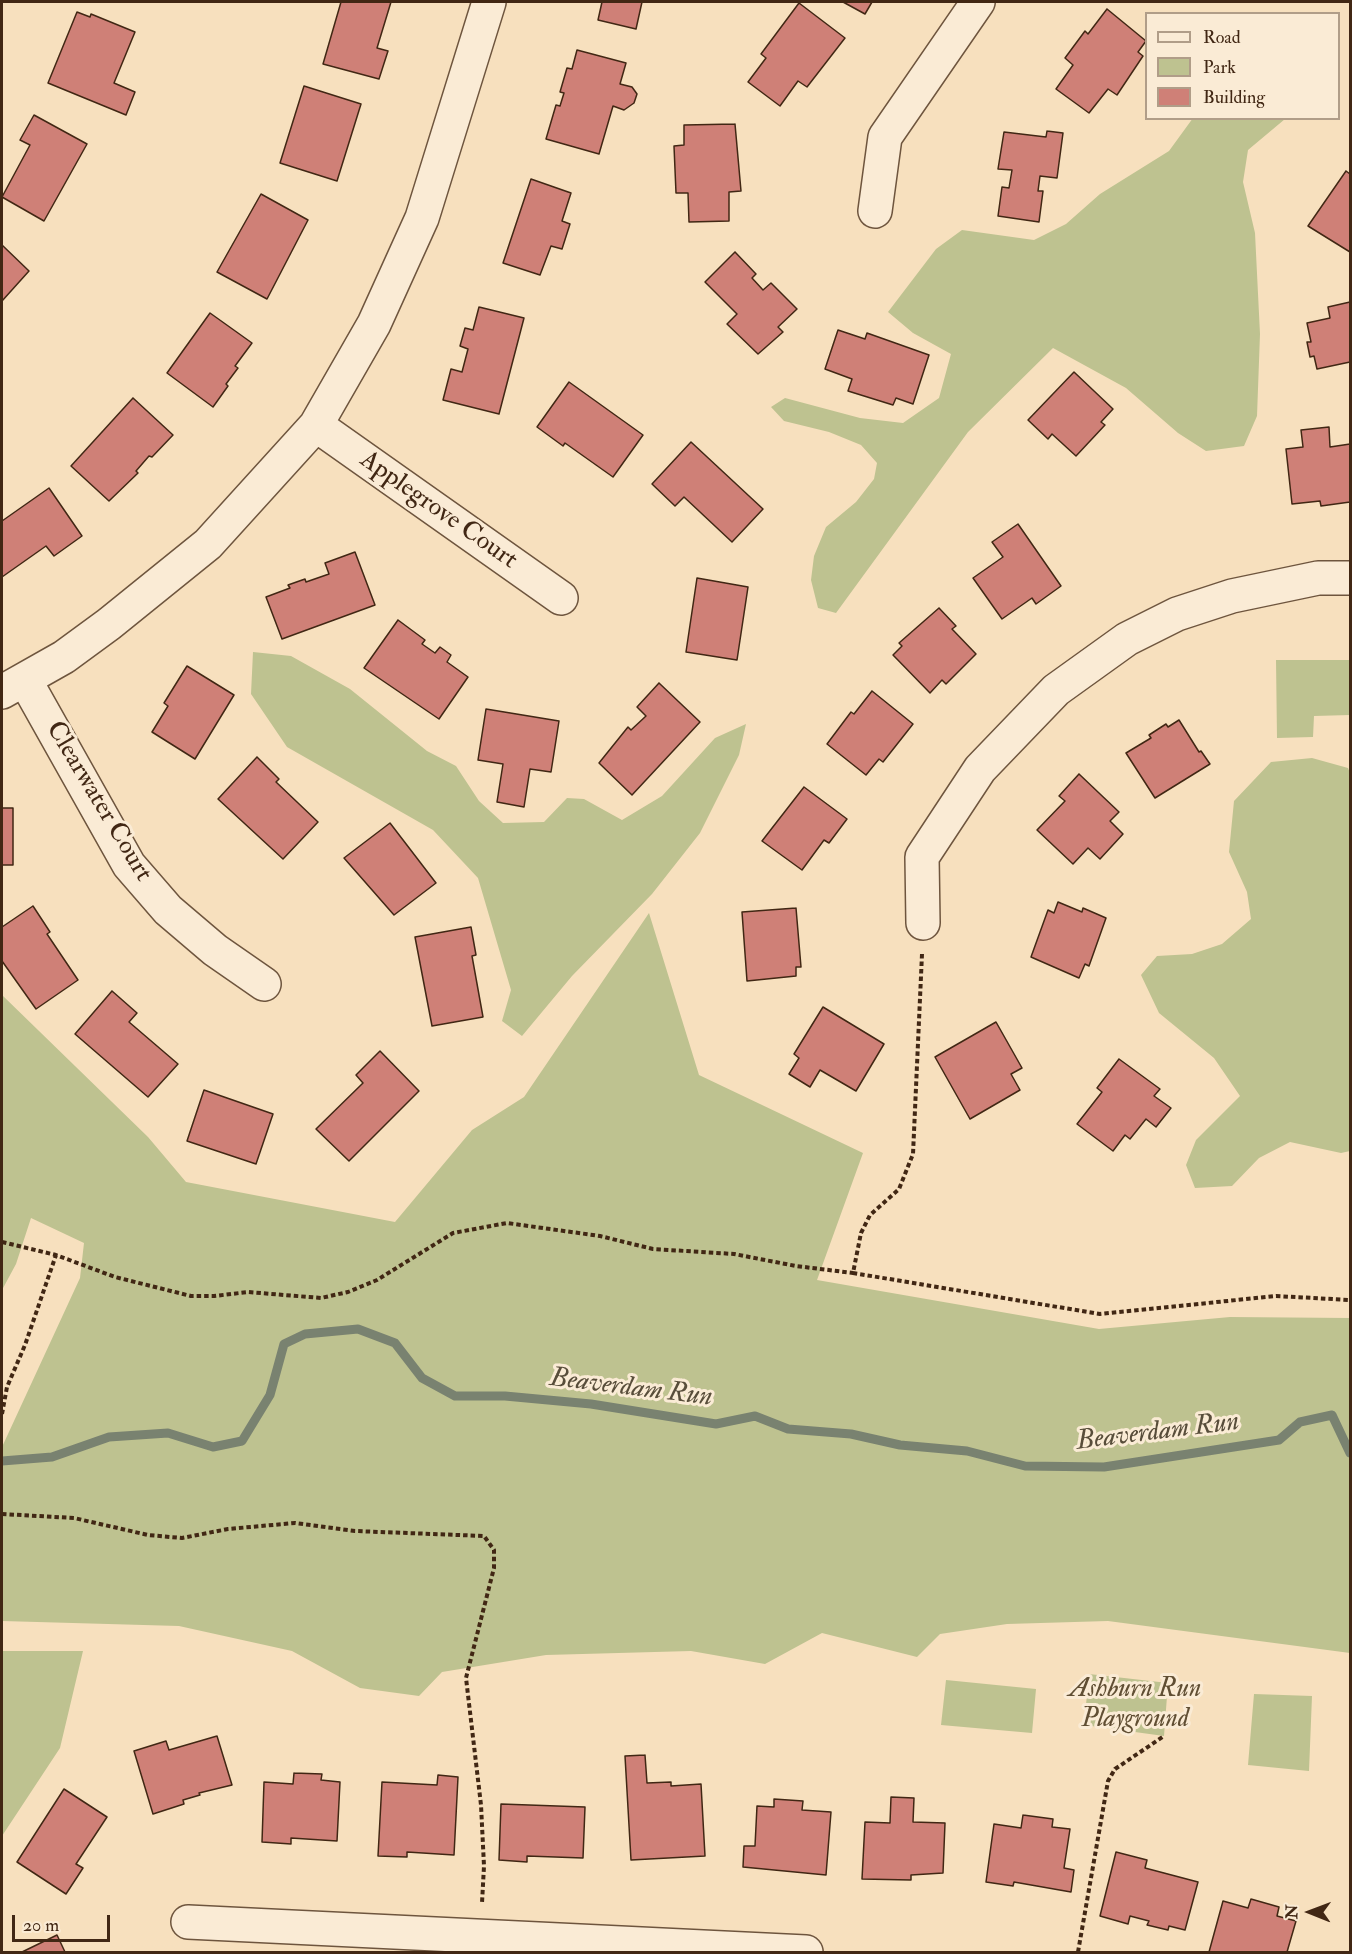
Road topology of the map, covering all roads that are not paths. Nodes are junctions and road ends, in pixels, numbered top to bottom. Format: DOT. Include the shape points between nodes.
graph roads {
  1 [pos="489,2"];
  2 [pos="978,2"];
  3 [pos="875,211"];
  4 [pos="316,425"];
  5 [pos="1350,578"];
  6 [pos="561,598"];
  7 [pos="13,686"];
  8 [pos="923,923"];
  9 [pos="264,984"];
  10 [pos="189,1922"];
  11 [pos="512,1945"];
  12 [pos="806,1953"];
  1 -- 4 [label="street" via="422,218 374,324"];
  2 -- 3 [label="street" via="885,137"];
  4 -- 6 [label="street, Applegrove Court"];
  4 -- 7 [label="street" via="208,544 109,624"];
  5 -- 8 [label="street" via="1308,580 1232,596 1177,614 1127,639 1056,690 980,769 922,857"];
  7 -- 9 [label="street, Clearwater Court" via="129,865 168,910"];
  10 -- 11 [label="street" via="480,1936"];
  11 -- 12 [label="street"];
}
